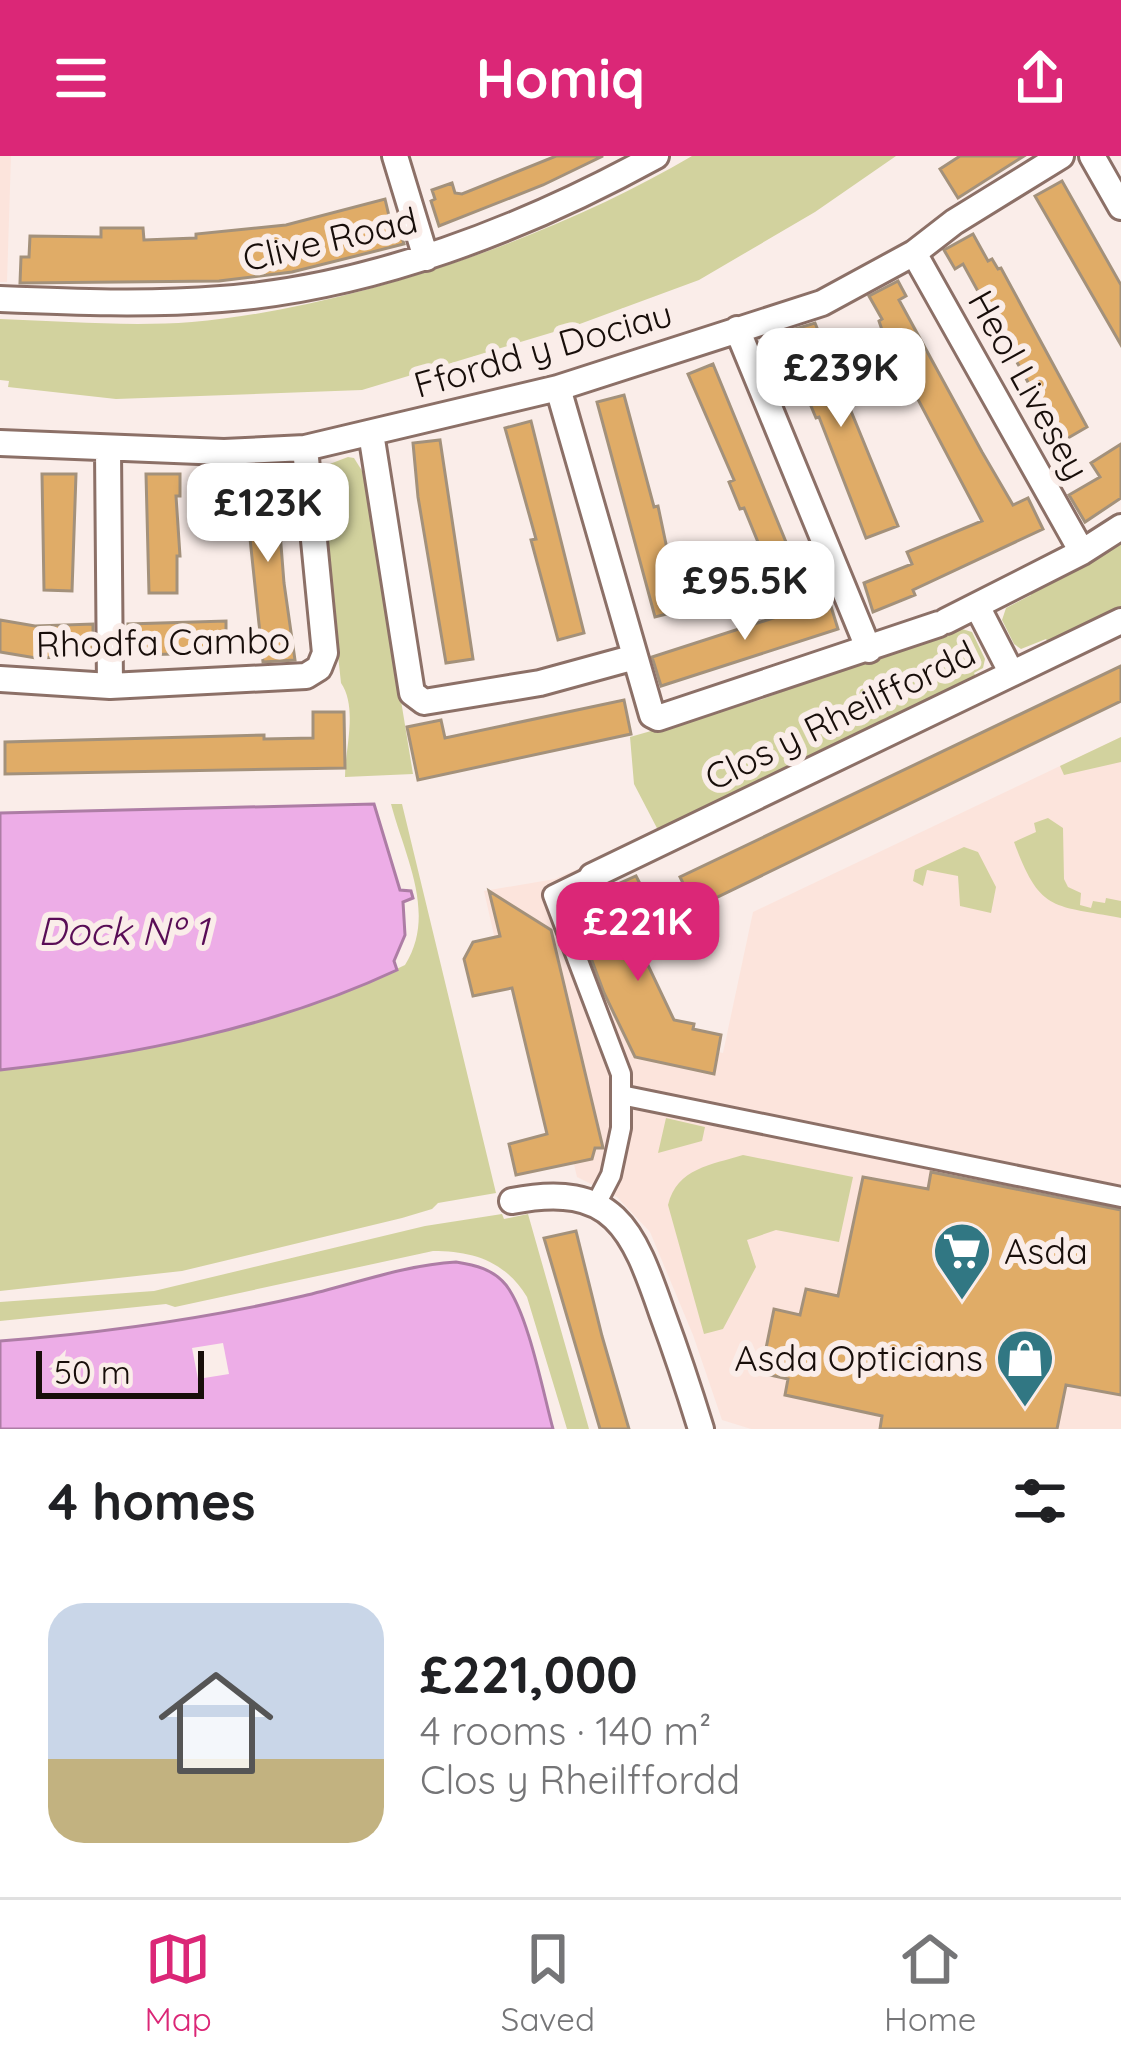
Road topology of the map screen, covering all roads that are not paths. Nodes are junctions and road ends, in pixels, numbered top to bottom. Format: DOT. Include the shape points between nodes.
graph roads {
  1 [pos="395,156"];
  2 [pos="656,156"];
  3 [pos="1060,156"];
  4 [pos="1092,156"];
  5 [pos="1121,207"];
  6 [pos="914,253"];
  7 [pos="426,258"];
  8 [pos="0,299"];
  9 [pos="737,329"];
  10 [pos="558,388"];
  11 [pos="371,433"];
  12 [pos="0,443"];
  13 [pos="305,448"];
  14 [pos="108,450"];
  15 [pos="1121,527"];
  16 [pos="1082,552"];
  17 [pos="977,607"];
  18 [pos="1121,621"];
  19 [pos="869,650"];
  20 [pos="635,657"];
  21 [pos="1011,672"];
  22 [pos="0,679"];
  23 [pos="110,686"];
  24 [pos="592,876"];
  25 [pos="621,1095"];
  26 [pos="1121,1197"];
  27 [pos="512,1201"];
  28 [pos="595,1205"];
  29 [pos="701,1429"];
  1 -- 7 [label="street"];
  2 -- 7 [label="street, Clive Road" via="549,211"];
  3 -- 6 [label="street, Ffordd y Dociau"];
  4 -- 5 [label="street"];
  6 -- 9 [label="street, Ffordd y Dociau" via="822,303"];
  6 -- 16 [label="street, Heol Livesey"];
  7 -- 8 [label="street, Clive Road" via="223,299"];
  9 -- 10 [label="street, Ffordd y Dociau"];
  9 -- 19 [label="street"];
  10 -- 11 [label="street, Ffordd y Dociau"];
  10 -- 20 [label="street"];
  11 -- 13 [label="street, Ffordd y Dociau"];
  11 -- 20 [label="street" via="412,692 424,702"];
  12 -- 14 [label="street, Ffordd y Dociau"];
  13 -- 14 [label="street, Ffordd y Dociau"];
  13 -- 23 [label="street, Rhodfa Cambo" via="325,653 319,668 306,676"];
  14 -- 23 [label="street"];
  15 -- 16 [label="street"];
  16 -- 17 [label="street"];
  17 -- 19 [label="street"];
  17 -- 21 [label="street"];
  18 -- 21 [label="street, Clos y Rheilffordd"];
  19 -- 20 [label="street" via="658,718"];
  21 -- 24 [label="street, Clos y Rheilffordd"];
  22 -- 23 [label="street, Rhodfa Cambo"];
  24 -- 25 [label="street" via="553,895 621,1074"];
  25 -- 26 [label="street"];
  25 -- 28 [label="street" via="611,1175"];
  27 -- 28 [label="street" via="548,1194"];
  28 -- 29 [label="street" via="642,1255"];
}
